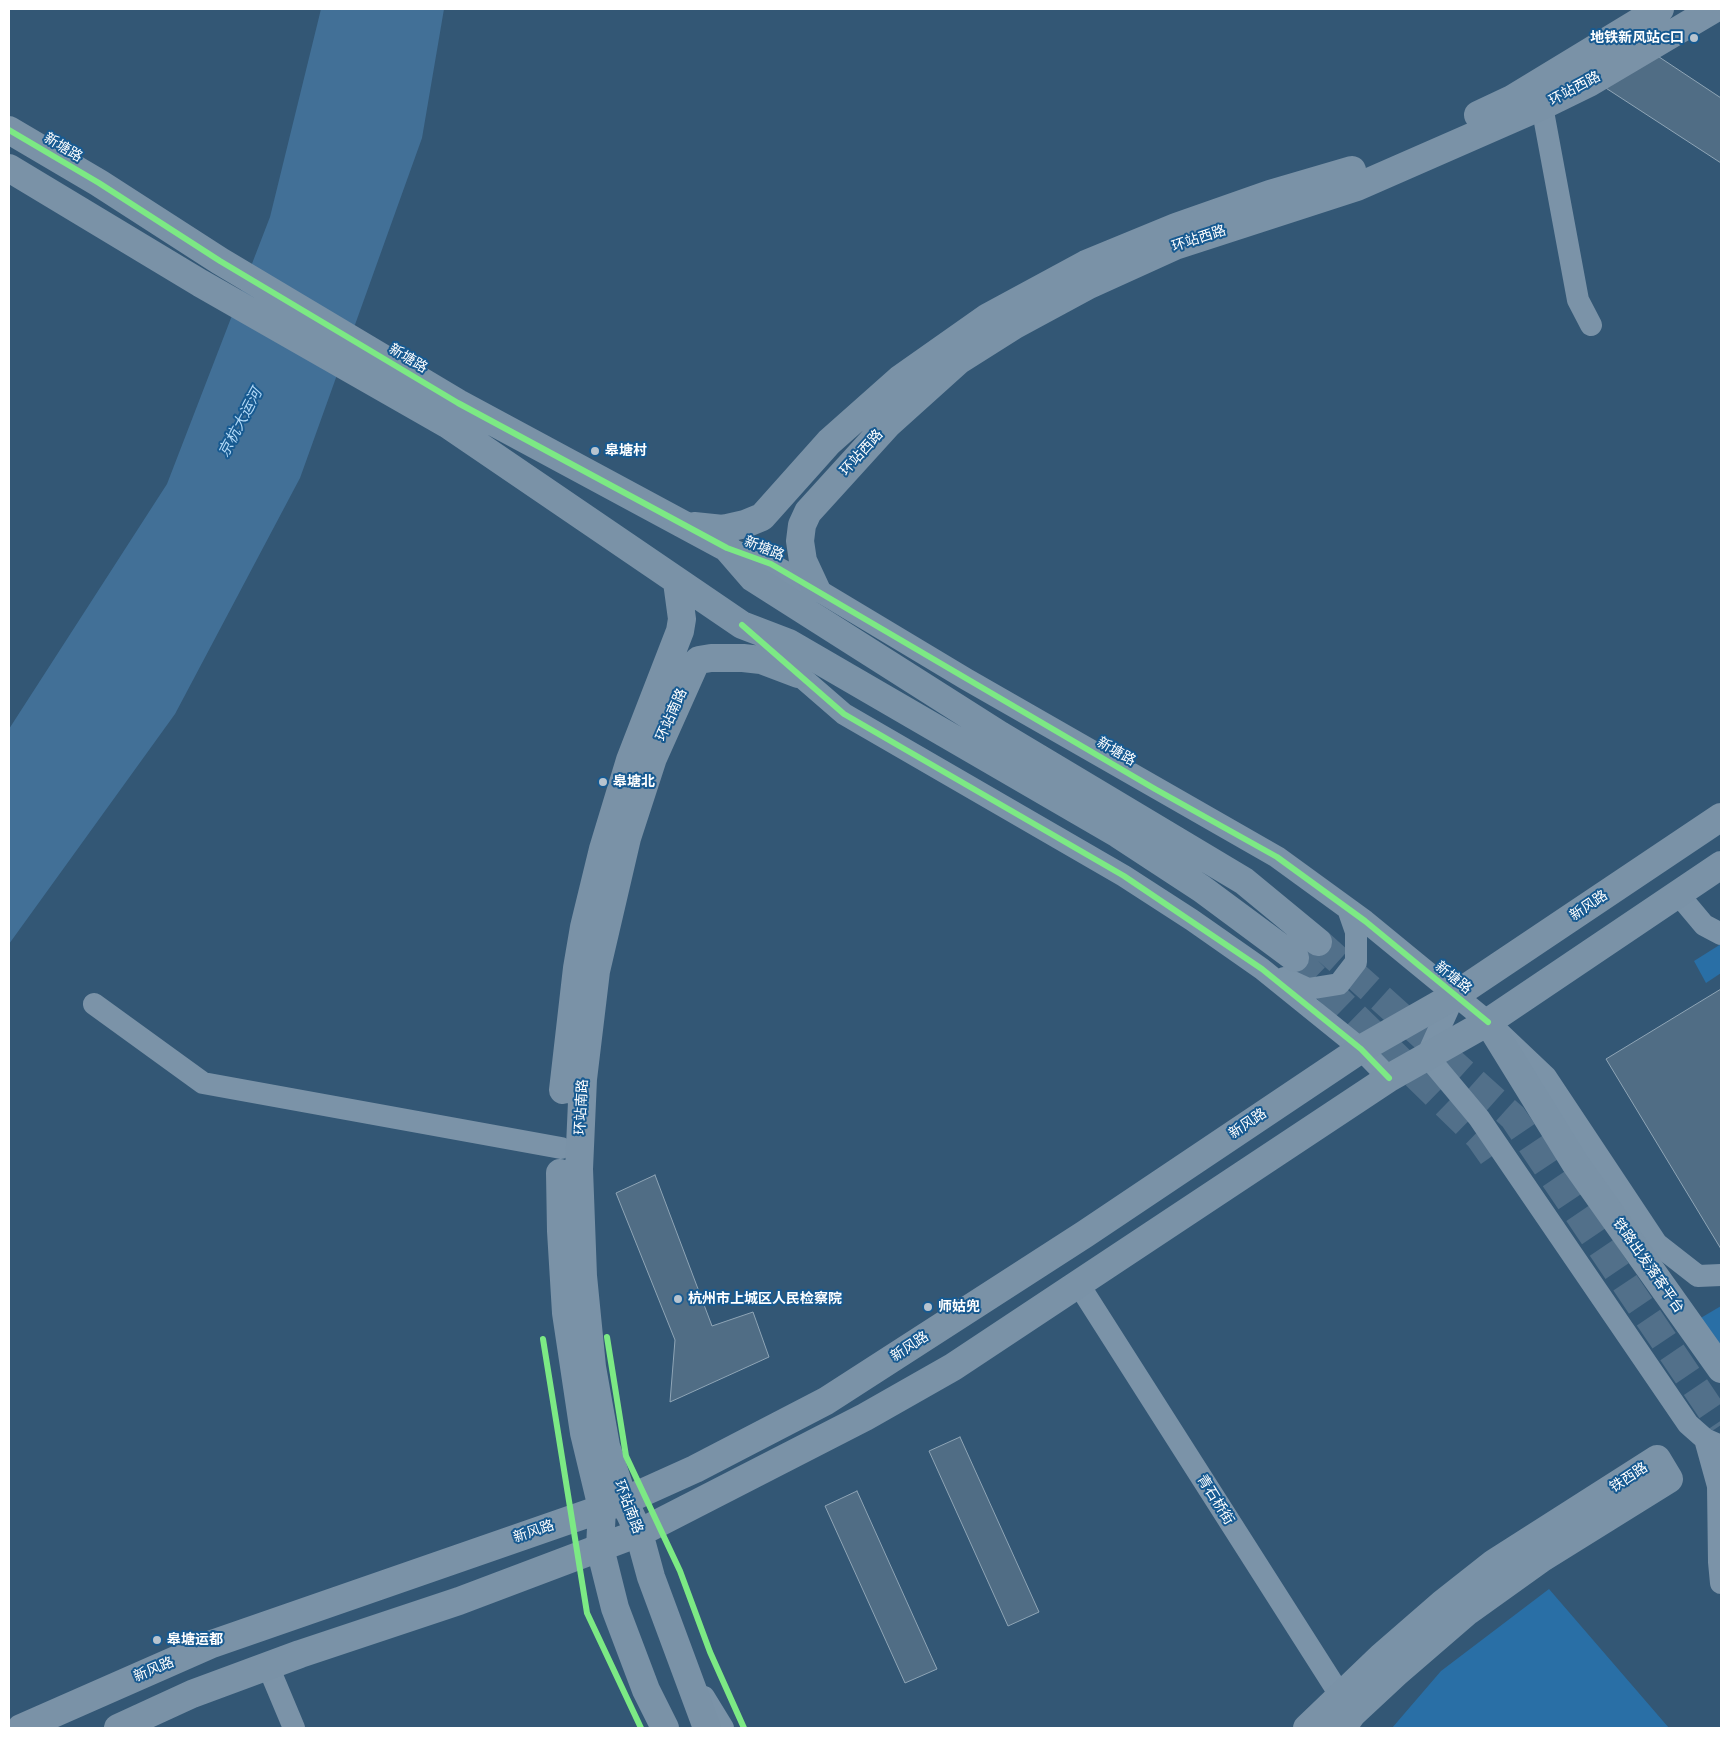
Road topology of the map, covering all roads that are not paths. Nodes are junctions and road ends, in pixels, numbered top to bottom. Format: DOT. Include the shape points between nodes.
graph roads {
  1 [pos="1660,9"];
  2 [pos="1714,9"];
  3 [pos="1542,106"];
  4 [pos="9,130"];
  5 [pos="9,168"];
  6 [pos="1591,325"];
  7 [pos="452,414"];
  8 [pos="686,525"];
  9 [pos="728,548"];
  10 [pos="677,582"];
  11 [pos="816,588"];
  12 [pos="742,625"];
  13 [pos="798,674"];
  14 [pos="1721,817"];
  15 [pos="1721,865"];
  16 [pos="1678,894"];
  17 [pos="1348,909"];
  18 [pos="1721,934"];
  19 [pos="1318,942"];
  20 [pos="1295,958"];
  21 [pos="1262,969"];
  22 [pos="1454,996"];
  23 [pos="94,1004"];
  24 [pos="1488,1022"];
  25 [pos="1361,1049"];
  26 [pos="1427,1056"];
  27 [pos="1389,1078"];
  28 [pos="561,1148"];
  29 [pos="1721,1275"];
  30 [pos="1079,1285"];
  31 [pos="1721,1369"];
  32 [pos="1713,1443"];
  33 [pos="613,1504"];
  34 [pos="638,1533"];
  35 [pos="600,1548"];
  36 [pos="1721,1583"];
  37 [pos="682,1661"];
  38 [pos="268,1666"];
  39 [pos="1345,1713"];
  40 [pos="51,1722"];
  41 [pos="21,1728"];
  42 [pos="118,1728"];
  43 [pos="294,1728"];
  44 [pos="664,1728"];
  45 [pos="707,1728"];
  46 [pos="723,1728"];
  47 [pos="1307,1728"];
  1 -- 8 [label="main road, 环站西路" via="1512,98 1370,165 1270,194 1176,227 1086,264 988,317 900,379 829,442 762,518 723,529"];
  2 -- 3 [label="main road, 环站西路" via="1589,83"];
  3 -- 6 [label="street" via="1578,300"];
  3 -- 11 [label="main road, 环站西路" via="1357,187 1175,246 1080,289 958,361 888,424 808,512 802,525 800,546 803,561"];
  4 -- 7 [label="main road, 新塘路" via="220,261"];
  5 -- 7 [label="main road, 新塘路" via="200,283"];
  7 -- 8 [label="main road, 新塘路"];
  7 -- 10 [label="main road, 新塘路"];
  8 -- 9 [label="main road, 新塘路"];
  9 -- 11 [label="street, 新塘路" via="771,564"];
  9 -- 19 [label="main road, 新塘路" via="753,578 1000,735 1244,881"];
  10 -- 12 [label="main road, 新塘路"];
  10 -- 28 [label="main road, 环站南路" via="682,618 680,632 630,760 584,927 568,1043"];
  11 -- 17 [label="street, 新塘路" via="1009,704 1278,857"];
  12 -- 13 [label="street, 新塘路"];
  12 -- 20 [label="main road, 新塘路" via="789,642 1118,834 1202,889"];
  13 -- 21 [label="street, 新塘路" via="844,714 1124,876"];
  13 -- 33 [label="main road, 环站南路" via="761,660 743,658 711,658 695,664 640,795 614,888 596,972 581,1111 579,1200 582,1276 592,1367"];
  14 -- 22 [label="main road, 新风路"];
  15 -- 16 [label="main road"];
  16 -- 18 [label="street" via="1704,925"];
  16 -- 24 [label="main road"];
  17 -- 21 [label="street" via="1356,932 1356,962 1339,984 1308,989"];
  17 -- 22 [label="street, 新塘路"];
  21 -- 25 [label="street, 新塘路"];
  22 -- 24 [label="street, 新塘路"];
  22 -- 25 [label="main road, 新风路"];
  22 -- 26 [label="street"];
  23 -- 28 [label="street" via="202,1083"];
  24 -- 26 [label="main road"];
  24 -- 29 [label="street, 新塘路" via="1546,1077 1657,1244 1698,1276"];
  24 -- 31 [label="main road, 铁路出发落客平台" via="1575,1163"];
  25 -- 27 [label="street, 新塘路"];
  25 -- 33 [label="main road, 新风路" via="1085,1234 826,1401 695,1469"];
  26 -- 27 [label="main road"];
  26 -- 32 [label="street" via="1479,1118 1688,1424"];
  27 -- 30 [label="main road"];
  28 -- 33 [label="main road, 环站南路" via="560,1231 570,1350 584,1433"];
  30 -- 34 [label="main road" via="952,1367 865,1417"];
  30 -- 39 [label="street, 青石桥街"];
  32 -- 36 [label="street" via="1718,1486"];
  33 -- 34 [label="main road, 环站南路"];
  33 -- 35 [label="main road, 环站南路"];
  33 -- 40 [label="main road, 新风路" via="212,1644"];
  34 -- 35 [label="main road"];
  34 -- 37 [label="main road, 环站南路"];
  35 -- 38 [label="main road" via="459,1601"];
  35 -- 44 [label="main road, 环站南路" via="615,1608"];
  37 -- 45 [label="main road, 环站南路"];
  37 -- 46 [label="street, 环站南路"];
  38 -- 42 [label="main road" via="192,1694"];
  38 -- 43 [label="street"];
  39 -- 39 [label="main road, 铁西路" via="1468,1611 1542,1558 1669,1479 1657,1459 1494,1563 1436,1610"];
  39 -- 47 [label="main road, 铁西路"];
  40 -- 41 [label="main road, 新风路"];
}
